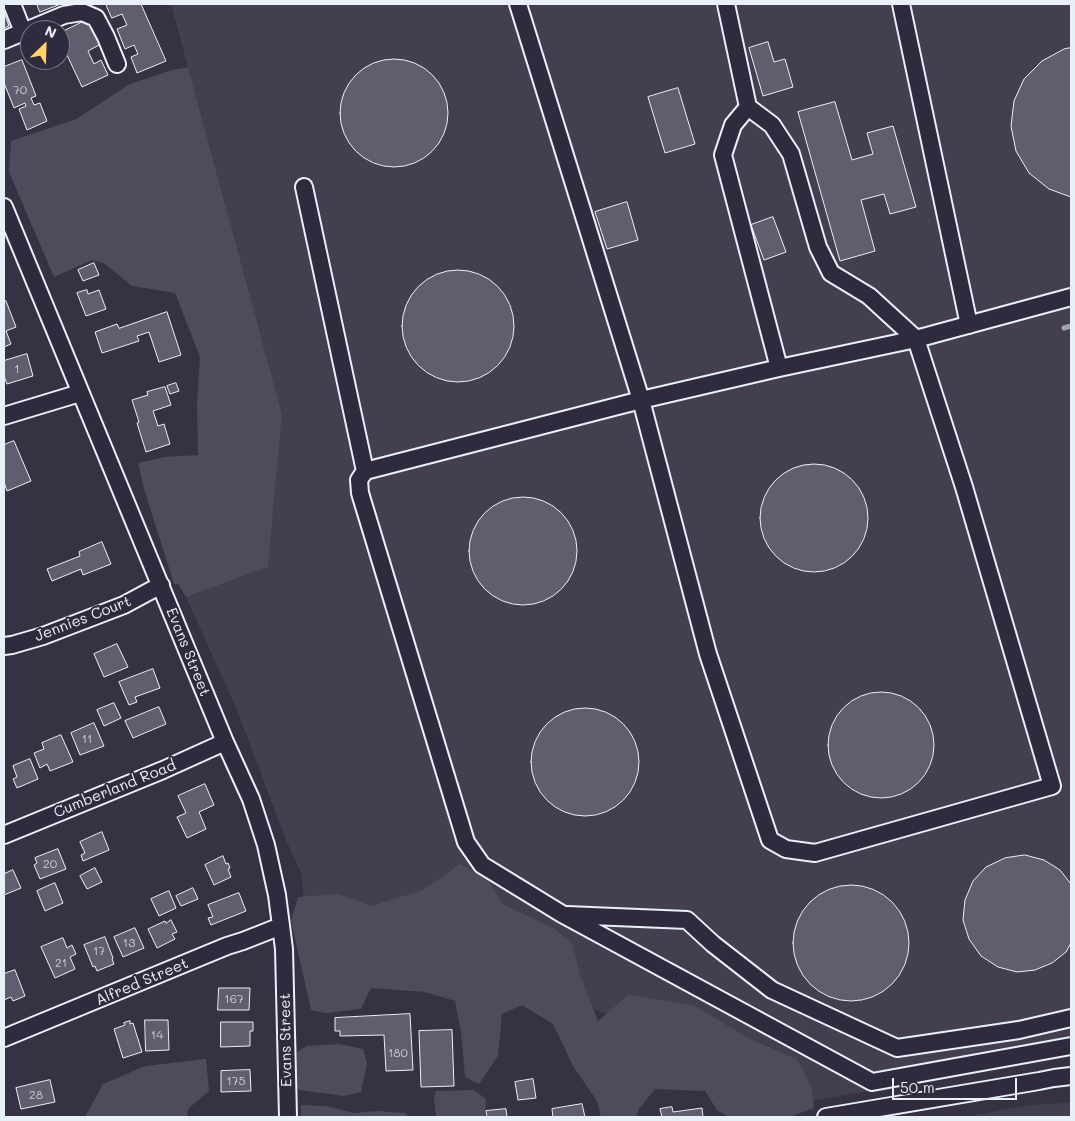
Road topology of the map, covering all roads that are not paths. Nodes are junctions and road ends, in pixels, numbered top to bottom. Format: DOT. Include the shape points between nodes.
graph roads {
  1 [pos="12,4"];
  2 [pos="518,4"];
  3 [pos="726,4"];
  4 [pos="901,4"];
  5 [pos="52,20"];
  6 [pos="20,24"];
  7 [pos="20,33"];
  8 [pos="4,40"];
  9 [pos="117,64"];
  10 [pos="748,108"];
  11 [pos="304,187"];
  12 [pos="4,207"];
  13 [pos="1071,297"];
  14 [pos="969,325"];
  15 [pos="916,339"];
  16 [pos="780,368"];
  17 [pos="80,393"];
  18 [pos="640,400"];
  19 [pos="4,416"];
  20 [pos="365,471"];
  21 [pos="161,586"];
  22 [pos="4,646"];
  23 [pos="225,742"];
  24 [pos="4,835"];
  25 [pos="562,914"];
  26 [pos="281,926"];
  27 [pos="1071,1018"];
  28 [pos="4,1038"];
  29 [pos="1071,1046"];
  30 [pos="1071,1076"];
  31 [pos="288,1117"];
  32 [pos="826,1117"];
  1 -- 6 [label="street"];
  2 -- 18 [label="street"];
  3 -- 10 [label="street"];
  4 -- 14 [label="street"];
  5 -- 9 [label="street" via="82,12 96,18"];
  7 -- 8 [label="street"];
  10 -- 15 [label="street" via="772,125 791,154 818,247 831,273 869,296"];
  10 -- 16 [label="street" via="733,125 723,155"];
  11 -- 20 [label="street"];
  12 -- 17 [label="street, Evans Street"];
  13 -- 14 [label="street"];
  14 -- 15 [label="street"];
  15 -- 16 [label="street"];
  15 -- 18 [label="street" via="964,487 1052,786 814,853 786,849 770,840 708,654"];
  16 -- 18 [label="street"];
  17 -- 19 [label="street"];
  17 -- 21 [label="street, Evans Street"];
  18 -- 20 [label="street"];
  20 -- 25 [label="street" via="359,480 360,493 466,842 482,864"];
  21 -- 22 [label="street, Jennies Court" via="124,605 44,636"];
  21 -- 23 [label="street, Evans Street"];
  23 -- 24 [label="street, Cumberland Road"];
  23 -- 26 [label="street, Evans Street" via="251,798 266,845"];
  25 -- 27 [label="street" via="687,920 772,990 897,1048 1018,1030"];
  25 -- 29 [label="street" via="872,1082"];
  26 -- 28 [label="street, Alfred Street"];
  26 -- 31 [label="street, Evans Street"];
  30 -- 32 [label="street"];
}
